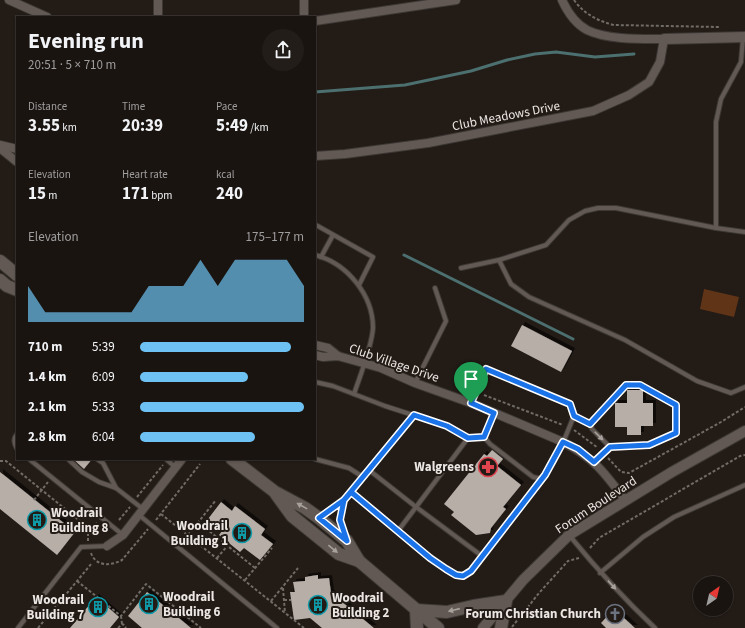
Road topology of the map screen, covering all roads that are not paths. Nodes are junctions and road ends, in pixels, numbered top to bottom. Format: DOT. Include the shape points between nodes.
graph roads {
  1 [pos="9,0"];
  2 [pos="158,0"];
  3 [pos="304,0"];
  4 [pos="456,0"];
  5 [pos="562,0"];
  6 [pos="46,16"];
  7 [pos="158,16"];
  8 [pos="304,16"];
  9 [pos="316,21"];
  10 [pos="744,37"];
  11 [pos="664,39"];
  12 [pos="0,146"];
  13 [pos="16,149"];
  14 [pos="316,156"];
  15 [pos="16,161"];
  16 [pos="316,225"];
  17 [pos="716,228"];
  18 [pos="745,232"];
  19 [pos="333,234"];
  20 [pos="316,255"];
  21 [pos="321,257"];
  22 [pos="499,260"];
  23 [pos="0,261"];
  24 [pos="461,268"];
  25 [pos="16,275"];
  26 [pos="0,280"];
  27 [pos="359,285"];
  28 [pos="435,288"];
  29 [pos="16,290"];
  30 [pos="316,345"];
  31 [pos="316,355"];
  32 [pos="338,356"];
  33 [pos="365,362"];
  34 [pos="316,382"];
  35 [pos="415,382"];
  36 [pos="745,387"];
  37 [pos="354,394"];
  38 [pos="471,403"];
  39 [pos="494,413"];
  40 [pos="414,415"];
  41 [pos="574,416"];
  42 [pos="590,424"];
  43 [pos="745,431"];
  44 [pos="16,436"];
  45 [pos="484,437"];
  46 [pos="468,438"];
  47 [pos="563,442"];
  48 [pos="16,447"];
  49 [pos="610,447"];
  50 [pos="316,459"];
  51 [pos="30,460"];
  52 [pos="69,460"];
  53 [pos="99,460"];
  54 [pos="167,460"];
  55 [pos="181,460"];
  56 [pos="233,460"];
  57 [pos="594,462"];
  58 [pos="176,467"];
  59 [pos="369,470"];
  60 [pos="363,477"];
  61 [pos="542,479"];
  62 [pos="745,485"];
  63 [pos="116,488"];
  64 [pos="275,492"];
  65 [pos="351,492"];
  66 [pos="344,500"];
  67 [pos="625,500"];
  68 [pos="416,507"];
  69 [pos="141,512"];
  70 [pos="319,518"];
  71 [pos="398,531"];
  72 [pos="123,535"];
  73 [pos="568,535"];
  74 [pos="347,541"];
  75 [pos="107,546"];
  76 [pos="482,556"];
  77 [pos="359,561"];
  78 [pos="600,573"];
  79 [pos="506,601"];
  80 [pos="416,610"];
  81 [pos="18,628"];
  82 [pos="276,628"];
  83 [pos="417,628"];
  84 [pos="438,628"];
  85 [pos="483,628"];
  86 [pos="501,628"];
  87 [pos="655,628"];
  1 -- 6 [label="street"];
  2 -- 7 [label="street"];
  3 -- 8 [label="street"];
  4 -- 9 [label="street"];
  5 -- 11 [label="street" via="568,13 587,30 612,38"];
  10 -- 11 [label="street"];
  10 -- 17 [label="lane" via="741,62 721,99 716,122"];
  11 -- 14 [label="street, Club Meadows Drive" via="660,62 649,82 629,95 592,111 428,143"];
  12 -- 13 [label="street"];
  12 -- 15 [label="street"];
  16 -- 19 [label="lane"];
  17 -- 18 [label="lane"];
  17 -- 22 [label="lane" via="616,208 598,208 585,211 569,220 546,245"];
  19 -- 21 [label="lane"];
  19 -- 27 [label="lane" via="373,257"];
  20 -- 21 [label="lane"];
  21 -- 27 [label="lane" via="347,272"];
  22 -- 24 [label="lane"];
  22 -- 36 [label="lane" via="511,284 529,297 625,340 697,381 731,393"];
  23 -- 25 [label="main road"];
  26 -- 29 [label="main road"];
  27 -- 33 [label="lane" via="368,303 373,328"];
  28 -- 35 [label="lane" via="446,321"];
  30 -- 32 [label="street, Club Village Drive" via="328,348"];
  31 -- 32 [label="street, Club Village Drive"];
  32 -- 33 [label="street, Club Village Drive"];
  33 -- 35 [label="street, Club Village Drive"];
  33 -- 37 [label="lane"];
  34 -- 37 [label="lane"];
  35 -- 38 [label="street, Club Village Drive"];
  37 -- 40 [label="lane"];
  38 -- 39 [label="street, Club Village Drive"];
  38 -- 41 [label="lane" via="486,369 570,404"];
  39 -- 45 [label="lane"];
  39 -- 47 [label="street, Club Village Drive"];
  40 -- 46 [label="lane" via="447,426"];
  40 -- 59 [label="lane"];
  41 -- 42 [label="lane"];
  41 -- 47 [label="lane"];
  42 -- 49 [label="lane, one-way"];
  42 -- 49 [label="lane" via="626,385 640,385 676,405 676,433 649,445"];
  43 -- 67 [label="street, Forum Boulevard"];
  44 -- 48 [label="lane"];
  45 -- 46 [label="lane"];
  45 -- 61 [label="lane" via="533,477"];
  46 -- 68 [label="lane"];
  47 -- 57 [label="street, Club Village Drive" via="578,449"];
  47 -- 61 [label="lane"];
  49 -- 57 [label="lane"];
  50 -- 60 [label="lane" via="349,468"];
  51 -- 72 [label="lane"];
  52 -- 63 [label="lane" via="98,482"];
  53 -- 63 [label="lane"];
  54 -- 58 [label="lane"];
  55 -- 58 [label="street"];
  56 -- 64 [label="main road"];
  57 -- 67 [label="street, Club Village Drive"];
  58 -- 69 [label="street"];
  59 -- 60 [label="lane"];
  59 -- 68 [label="lane"];
  60 -- 65 [label="lane"];
  61 -- 76 [label="lane"];
  62 -- 78 [label="lane" via="674,518 643,537"];
  63 -- 69 [label="lane" via="134,502"];
  70 -- 64 [label="main road, one-way"];
  64 -- 77 [label="main road, one-way" via="292,516 339,554"];
  65 -- 66 [label="lane"];
  65 -- 71 [label="lane"];
  66 -- 70 [label="lane"];
  66 -- 74 [label="lane" via="340,520"];
  67 -- 73 [label="street, Forum Boulevard"];
  68 -- 71 [label="lane"];
  68 -- 76 [label="lane"];
  69 -- 72 [label="street"];
  69 -- 82 [label="lane"];
  70 -- 74 [label="main road"];
  71 -- 76 [label="lane" via="430,558 456,575 463,576 471,571"];
  72 -- 75 [label="street"];
  73 -- 78 [label="lane"];
  73 -- 79 [label="street, Forum Boulevard"];
  74 -- 77 [label="main road"];
  75 -- 81 [label="lane" via="81,547"];
  77 -- 80 [label="main road"];
  78 -- 87 [label="lane, one-way"];
  79 -- 80 [label="main road, one-way" via="446,612"];
  79 -- 85 [label="street, Forum Boulevard"];
  79 -- 86 [label="main road"];
  80 -- 83 [label="main road"];
  80 -- 84 [label="main road"];
}
